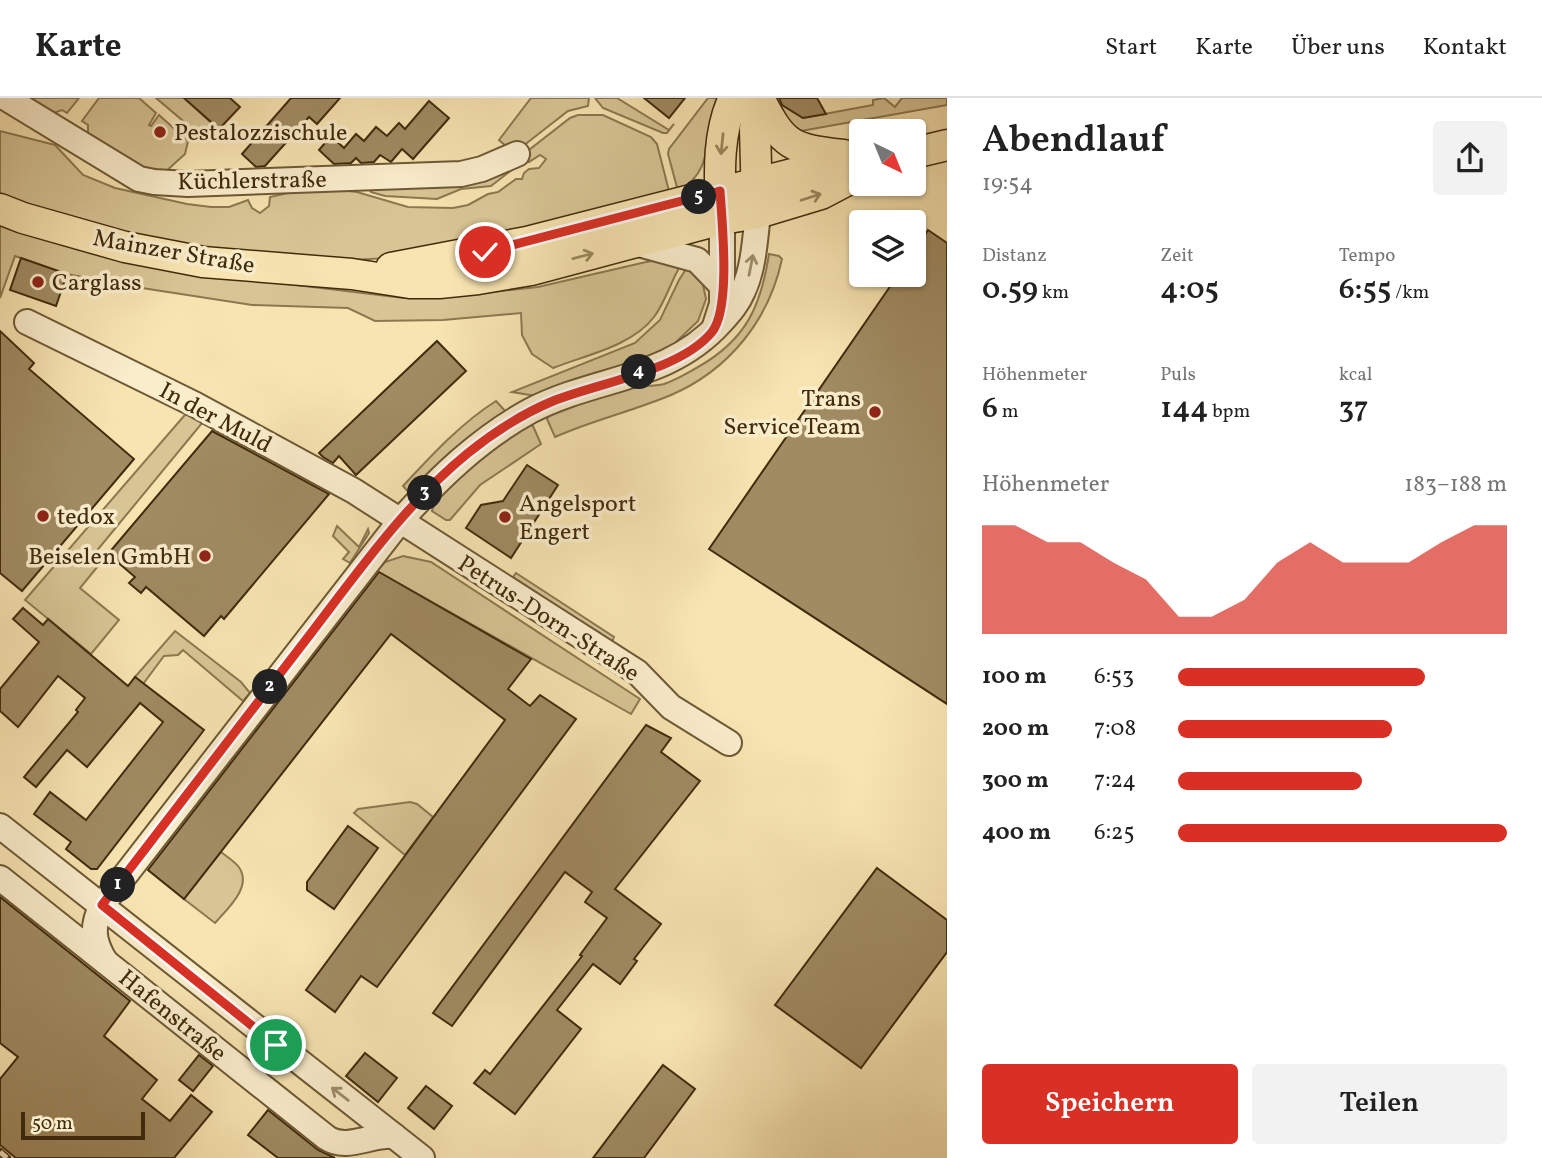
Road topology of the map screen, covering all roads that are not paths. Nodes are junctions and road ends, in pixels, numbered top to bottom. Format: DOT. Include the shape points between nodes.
graph roads {
  1 [pos="6,98"];
  2 [pos="734,98"];
  3 [pos="759,98"];
  4 [pos="947,145"];
  5 [pos="926,150"];
  6 [pos="517,155"];
  7 [pos="849,156"];
  8 [pos="849,164"];
  9 [pos="849,179"];
  10 [pos="757,198"];
  11 [pos="721,205"];
  12 [pos="0,209"];
  13 [pos="635,243"];
  14 [pos="352,274"];
  15 [pos="723,287"];
  16 [pos="27,322"];
  17 [pos="714,330"];
  18 [pos="400,521"];
  19 [pos="729,743"];
  20 [pos="0,828"];
  21 [pos="0,878"];
  22 [pos="102,905"];
  23 [pos="106,961"];
  24 [pos="394,1136"];
  25 [pos="348,1151"];
  26 [pos="422,1158"];
  1 -- 6 [label="street, Küchlerstraße" via="139,179 154,182 461,174"];
  2 -- 11 [label="main road, one-way" via="724,129"];
  3 -- 7 [label="main road" via="776,128 796,147"];
  3 -- 10 [label="main road"];
  4 -- 5 [label="main road"];
  8 -- 10 [label="main road, Mainzer Straße" via="816,168"];
  10 -- 9 [label="main road, Mainzer Straße, one-way" via="821,194"];
  10 -- 11 [label="main road, Mainzer Straße"];
  17 -- 10 [label="street, one-way" via="744,291"];
  11 -- 13 [label="main road, Mainzer Straße"];
  11 -- 14 [label="main road, Mainzer Straße"];
  11 -- 15 [label="street"];
  12 -- 14 [label="main road, Mainzer Straße" via="125,247 204,262"];
  14 -- 13 [label="main road, Mainzer Straße, one-way" via="410,283 478,279"];
  13 -- 15 [label="street" via="697,260"];
  15 -- 17 [label="street"];
  16 -- 18 [label="street, In der Muld" via="194,404"];
  17 -- 18 [label="street" via="668,363 554,401 509,424 448,470"];
  18 -- 19 [label="street, Petrus-Dorn-Straße" via="637,672 671,707"];
  18 -- 22 [label="street"];
  20 -- 22 [label="street, Hafenstraße"];
  21 -- 23 [label="street, Hafenstraße"];
  22 -- 23 [label="street, Hafenstraße" via="93,932"];
  24 -- 22 [label="street, Hafenstraße, one-way"];
  23 -- 25 [label="street, Hafenstraße"];
  24 -- 25 [label="street, Hafenstraße" via="378,1136"];
  24 -- 26 [label="street, Hafenstraße"];
}
